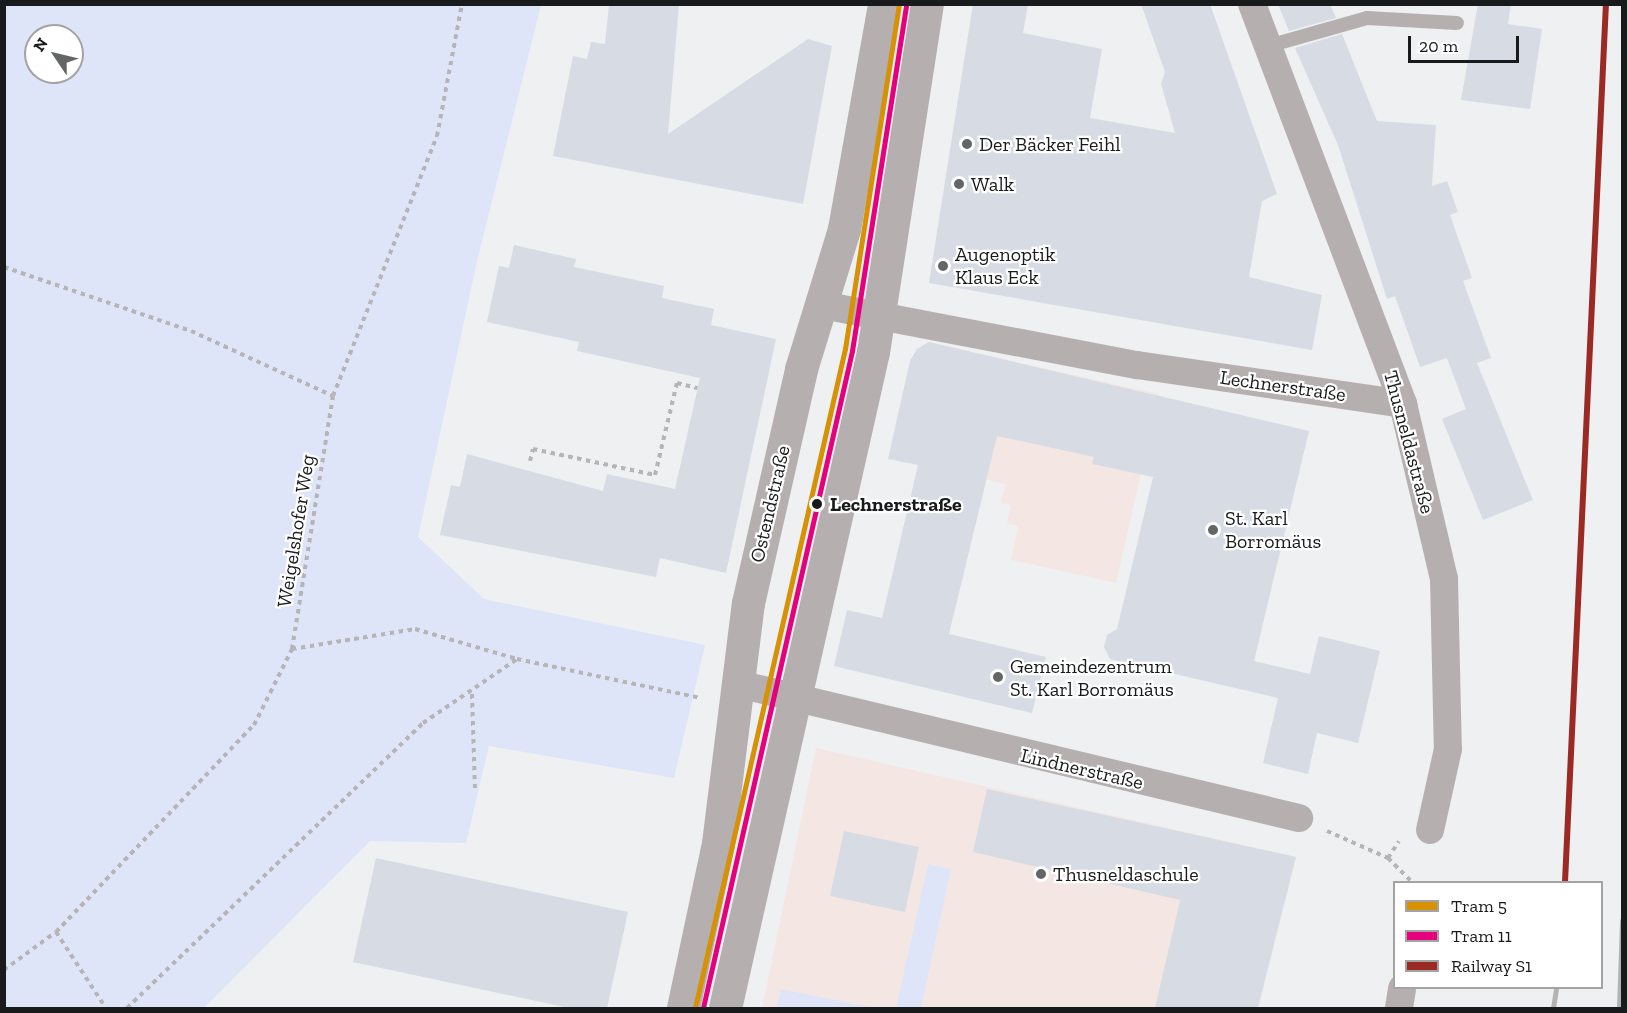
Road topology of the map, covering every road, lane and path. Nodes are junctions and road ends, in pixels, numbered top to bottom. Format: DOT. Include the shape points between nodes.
graph roads {
  1 [pos="462,4"];
  2 [pos="884,4"];
  3 [pos="927,4"];
  4 [pos="1252,4"];
  5 [pos="1457,23"];
  6 [pos="1268,46"];
  7 [pos="4,267"];
  8 [pos="822,305"];
  9 [pos="879,316"];
  10 [pos="697,388"];
  11 [pos="333,396"];
  12 [pos="1403,404"];
  13 [pos="530,461"];
  14 [pos="292,649"];
  15 [pos="518,659"];
  16 [pos="738,684"];
  17 [pos="472,693"];
  18 [pos="794,698"];
  19 [pos="701,699"];
  20 [pos="475,789"];
  21 [pos="1299,818"];
  22 [pos="1430,830"];
  23 [pos="1411,881"];
  24 [pos="56,932"];
  25 [pos="4,970"];
  26 [pos="1402,989"];
  27 [pos="106,1008"];
  28 [pos="127,1008"];
  29 [pos="683,1008"];
  30 [pos="725,1008"];
  31 [pos="1399,1008"];
  1 -- 11 [label="path, Weigelshofer Weg" via="437,136"];
  2 -- 8 [label="main road, Ostendstraße" via="853,186"];
  3 -- 9 [label="main road"];
  4 -- 6 [label="street, Thusneldastraße"];
  5 -- 6 [label="lane" via="1367,18"];
  6 -- 12 [label="street, Thusneldastraße"];
  7 -- 11 [label="path" via="191,331"];
  8 -- 9 [label="street, Lechnerstraße"];
  8 -- 16 [label="main road, Ostendstraße" via="801,369 748,603"];
  9 -- 12 [label="street, Lechnerstraße" via="1137,365"];
  9 -- 18 [label="main road"];
  10 -- 13 [label="path" via="677,383 655,475 533,449"];
  11 -- 14 [label="path, Weigelshofer Weg"];
  12 -- 22 [label="street, Thusneldastraße" via="1444,579 1448,749"];
  14 -- 15 [label="path" via="415,629"];
  14 -- 24 [label="path, Weigelshofer Weg" via="254,725"];
  15 -- 17 [label="path"];
  15 -- 19 [label="path"];
  16 -- 18 [label="street, Lindnerstraße"];
  16 -- 29 [label="main road, Ostendstraße" via="718,843"];
  17 -- 20 [label="path"];
  17 -- 28 [label="path" via="423,723"];
  18 -- 21 [label="street, Lindnerstraße"];
  18 -- 30 [label="main road"];
  21 -- 23 [label="path" via="1388,858"];
  24 -- 25 [label="path, Weigelshofer Weg"];
  24 -- 27 [label="path"];
  26 -- 31 [label="street"];
}
